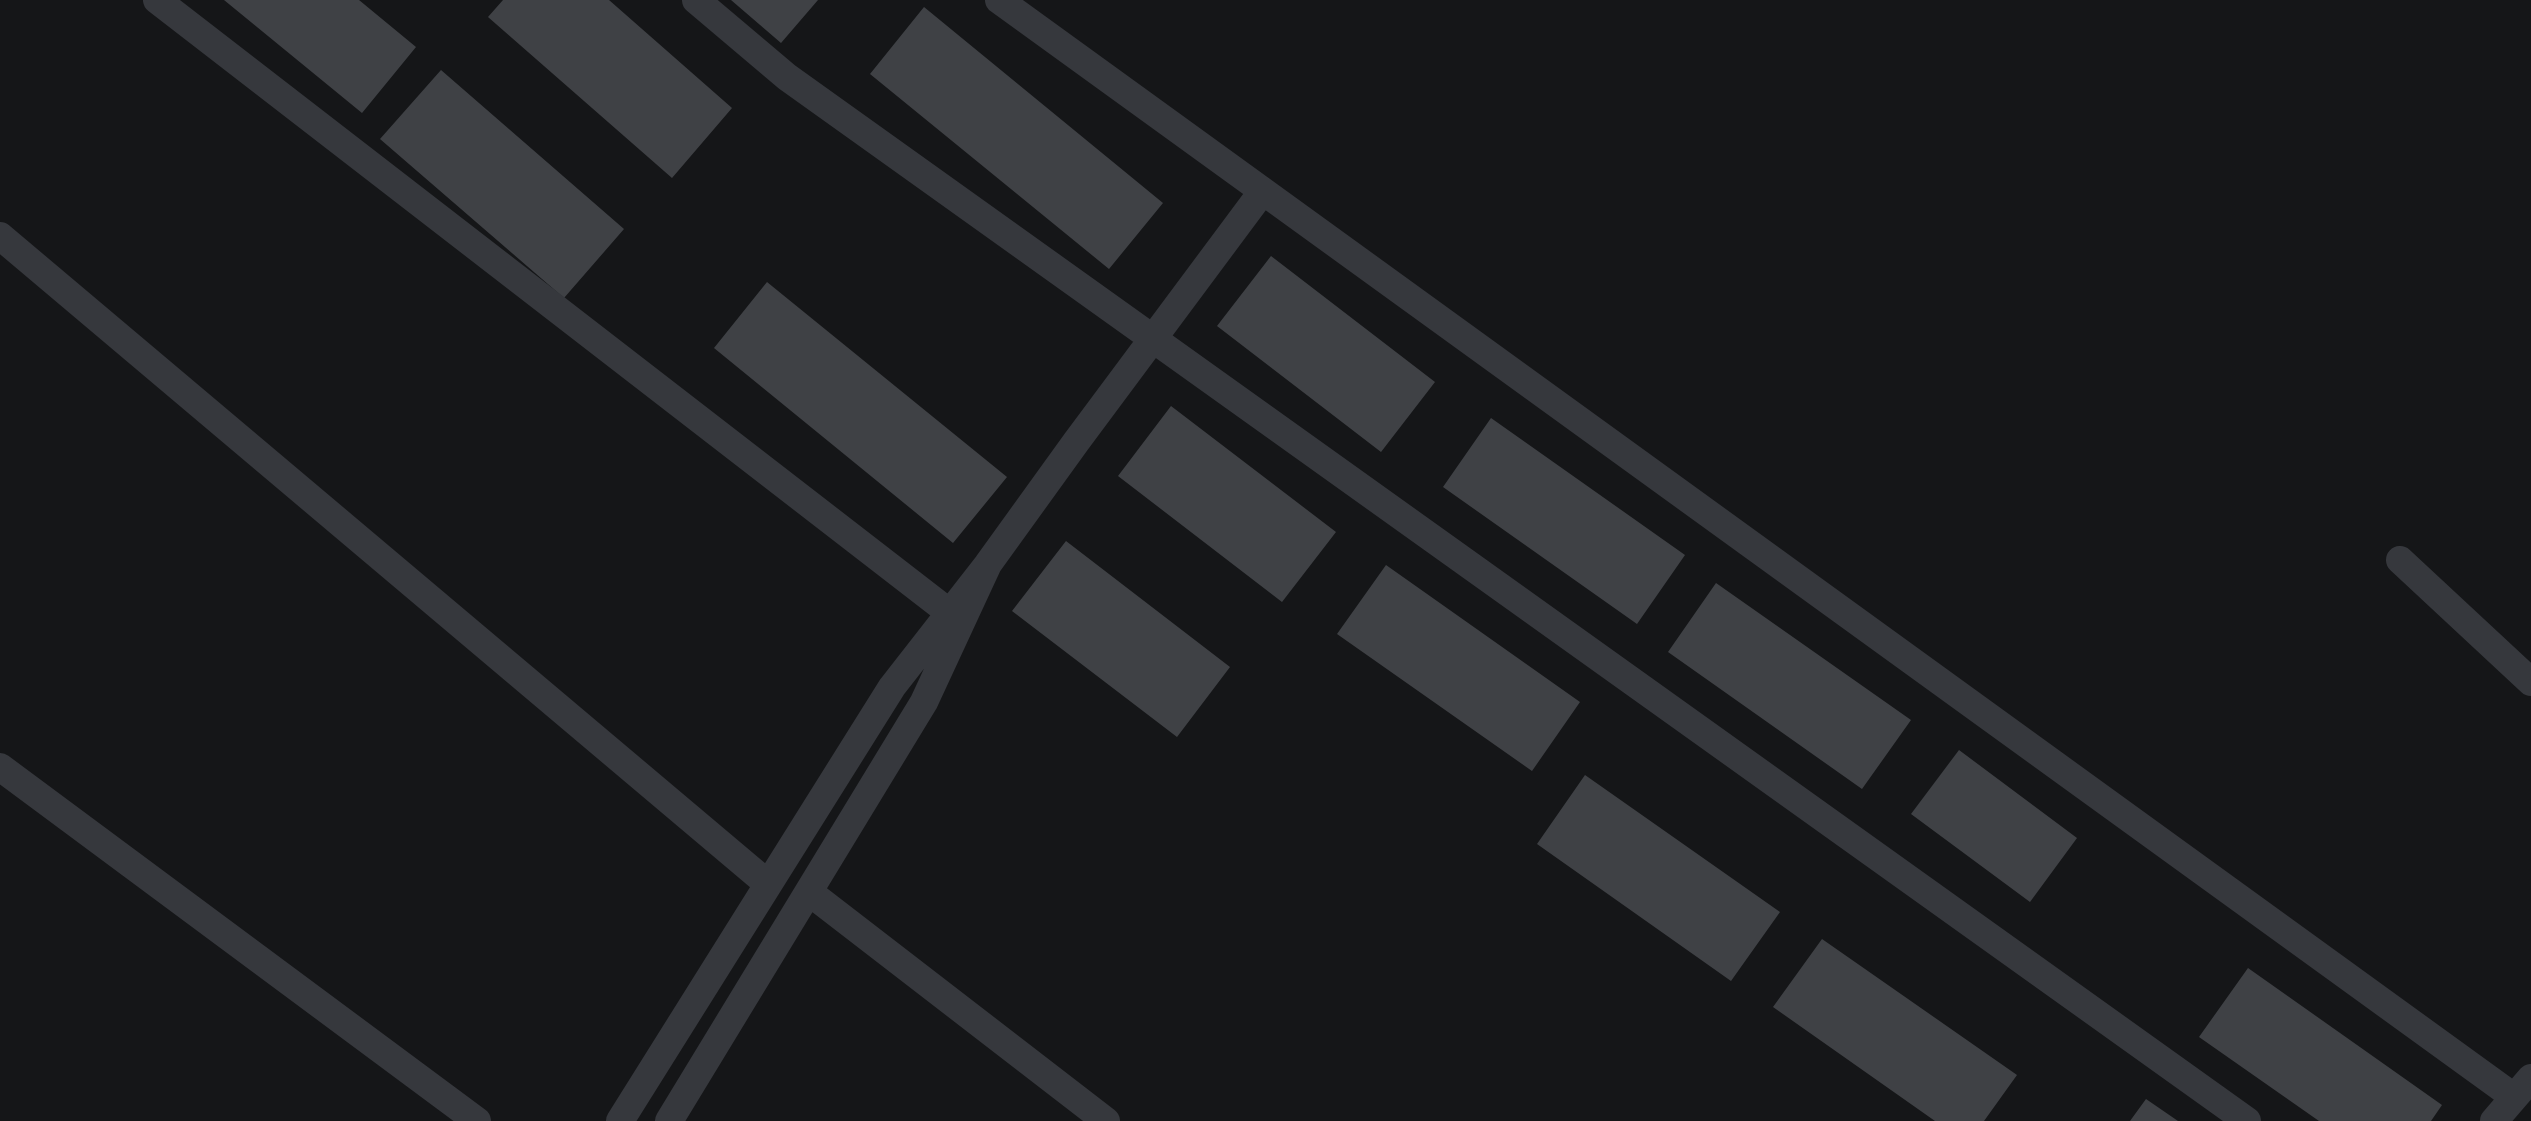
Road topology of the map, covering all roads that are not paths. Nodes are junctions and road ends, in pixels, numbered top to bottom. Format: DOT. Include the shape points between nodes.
graph roads {
  1 [pos="157,0"];
  2 [pos="696,0"];
  3 [pos="998,0"];
  4 [pos="1262,192"];
  5 [pos="0,236"];
  6 [pos="1152,339"];
  7 [pos="2400,560"];
  8 [pos="988,564"];
  9 [pos="950,613"];
  10 [pos="2531,682"];
  11 [pos="0,767"];
  12 [pos="768,884"];
  13 [pos="809,892"];
  14 [pos="2523,1087"];
  15 [pos="477,1121"];
  16 [pos="620,1121"];
  17 [pos="669,1121"];
  18 [pos="1106,1121"];
  19 [pos="2247,1121"];
  20 [pos="2494,1121"];
  1 -- 9 [label="street"];
  2 -- 6 [label="street" via="787,76"];
  3 -- 4 [label="street"];
  4 -- 6 [label="street"];
  4 -- 14 [label="street"];
  5 -- 12 [label="street"];
  6 -- 8 [label="street"];
  6 -- 19 [label="street"];
  7 -- 10 [label="street"];
  8 -- 9 [label="street"];
  8 -- 13 [label="street" via="924,702"];
  9 -- 12 [label="street" via="892,687"];
  11 -- 15 [label="street"];
  12 -- 16 [label="street"];
  13 -- 17 [label="street"];
  13 -- 18 [label="street"];
  14 -- 20 [label="street"];
}
